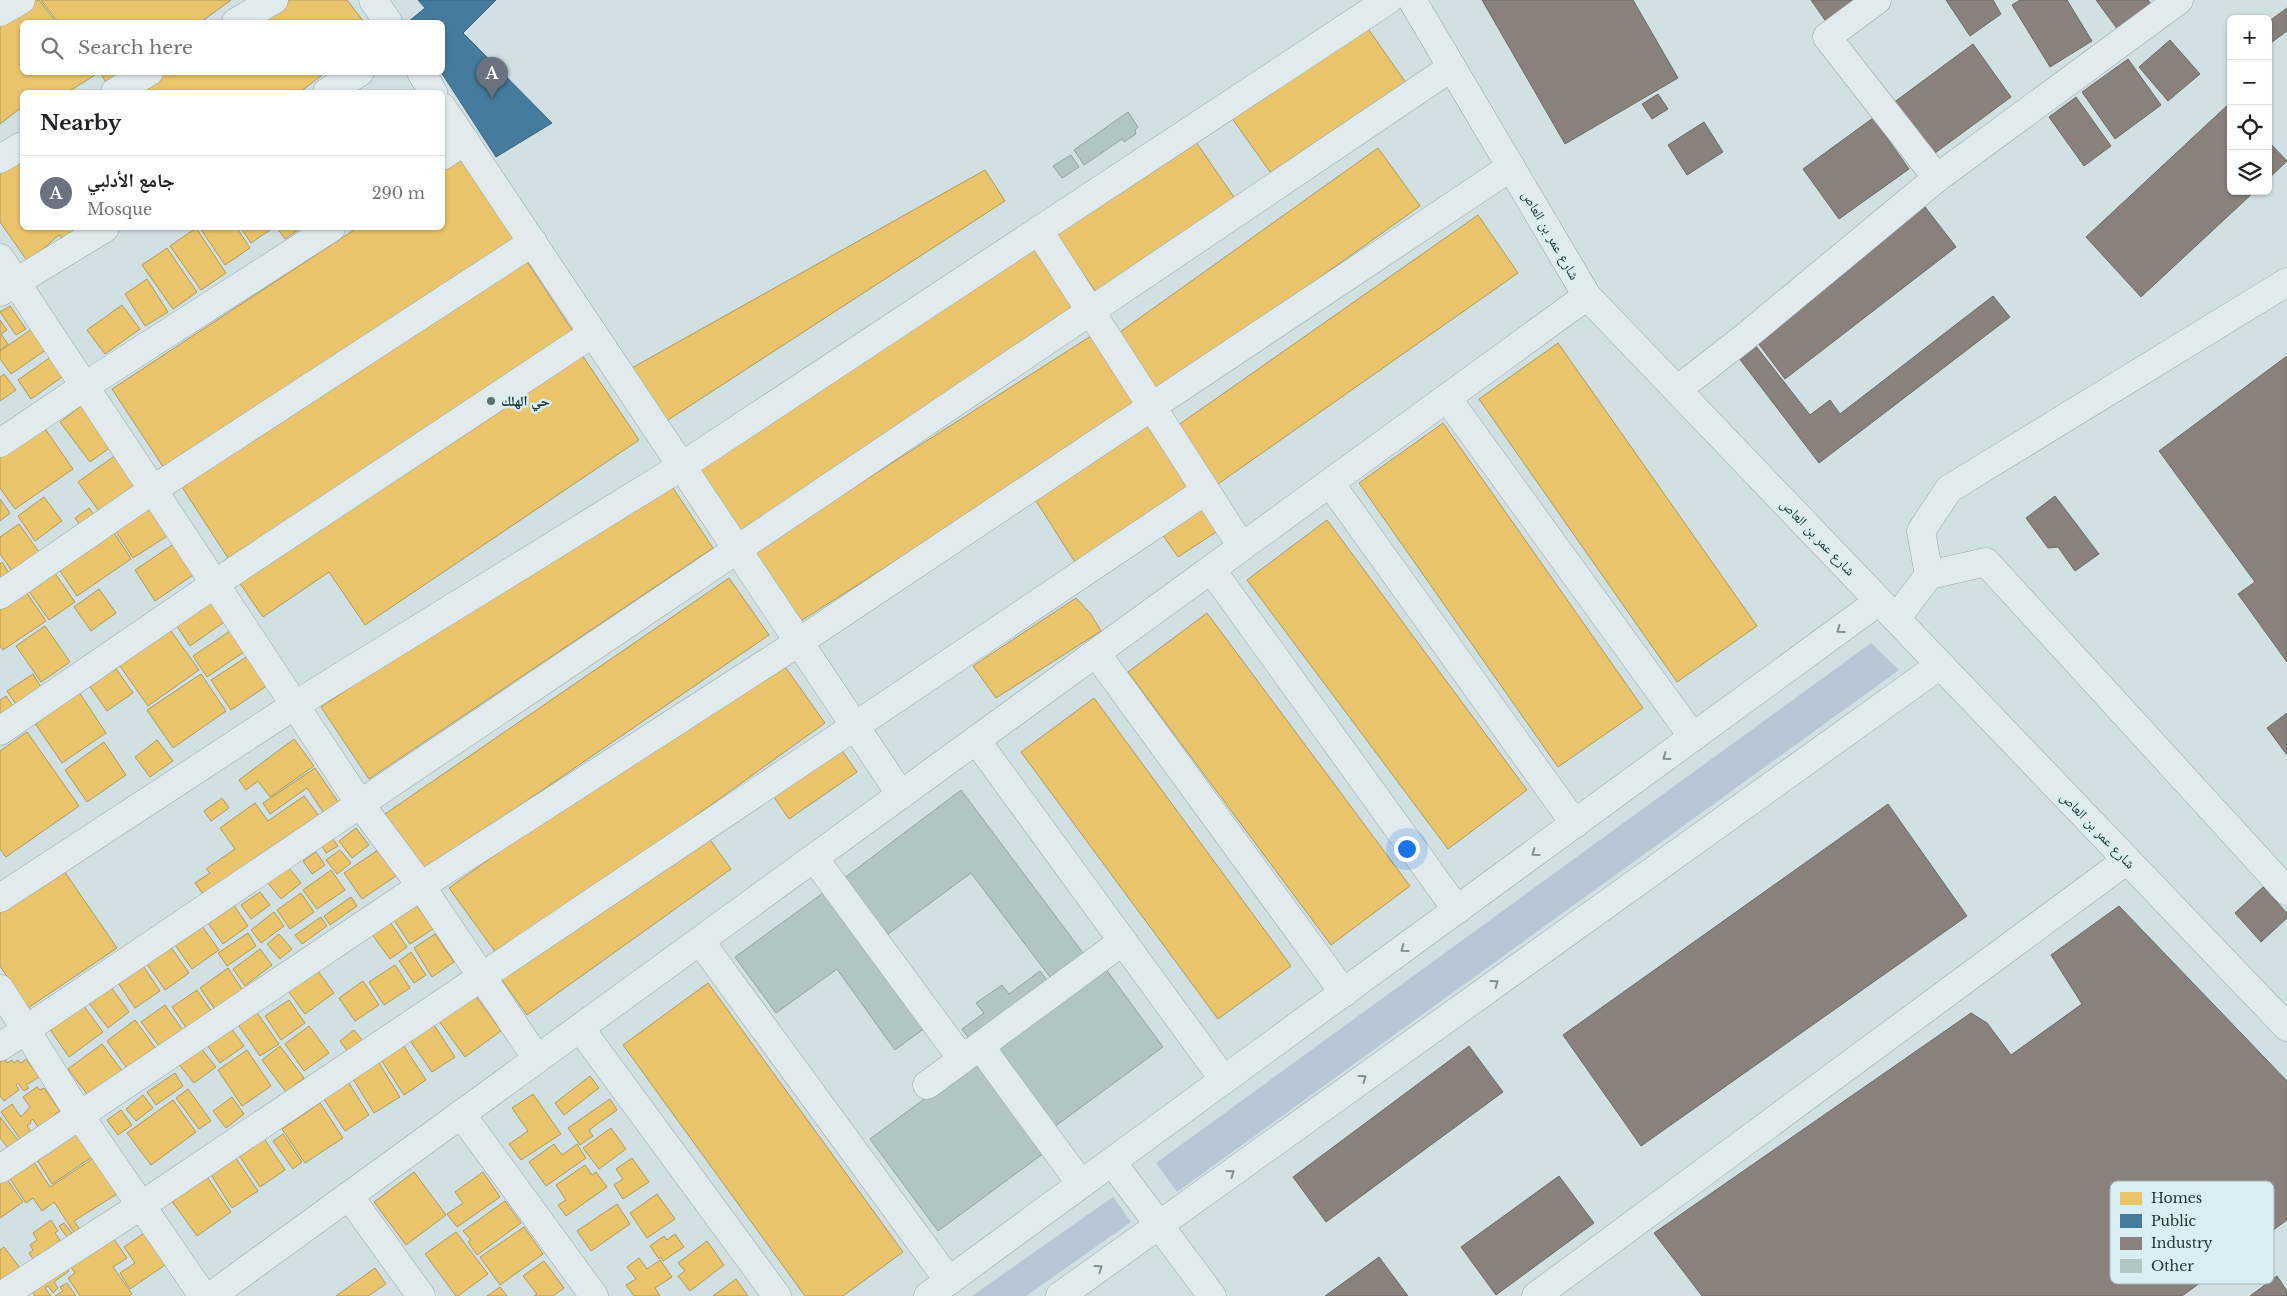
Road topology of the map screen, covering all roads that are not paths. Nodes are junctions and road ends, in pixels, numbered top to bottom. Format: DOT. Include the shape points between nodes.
graph roads {
  1 [pos="21,0"];
  2 [pos="274,0"];
  3 [pos="373,0"];
  4 [pos="1388,0"];
  5 [pos="1412,0"];
  6 [pos="1877,0"];
  7 [pos="2179,0"];
  8 [pos="0,12"];
  9 [pos="239,20"];
  10 [pos="387,20"];
  11 [pos="1452,67"];
  12 [pos="144,75"];
  13 [pos="355,75"];
  14 [pos="422,75"];
  15 [pos="118,90"];
  16 [pos="331,90"];
  17 [pos="432,90"];
  18 [pos="445,112"];
  19 [pos="465,142"];
  20 [pos="20,147"];
  21 [pos="445,154"];
  22 [pos="0,159"];
  23 [pos="1511,167"];
  24 [pos="1938,178"];
  25 [pos="102,230"];
  26 [pos="328,230"];
  27 [pos="1039,231"];
  28 [pos="533,242"];
  29 [pos="0,258"];
  30 [pos="2287,282"];
  31 [pos="8,287"];
  32 [pos="1587,296"];
  33 [pos="1090,311"];
  34 [pos="594,333"];
  35 [pos="85,386"];
  36 [pos="1677,390"];
  37 [pos="1447,398"];
  38 [pos="1151,406"];
  39 [pos="0,443"];
  40 [pos="682,466"];
  41 [pos="1330,483"];
  42 [pos="154,490"];
  43 [pos="1205,491"];
  44 [pos="1242,548"];
  45 [pos="738,550"];
  46 [pos="1211,569"];
  47 [pos="1930,575"];
  48 [pos="216,583"];
  49 [pos="0,595"];
  50 [pos="1888,610"];
  51 [pos="799,642"];
  52 [pos="1096,653"];
  53 [pos="1940,664"];
  54 [pos="295,705"];
  55 [pos="855,726"];
  56 [pos="0,731"];
  57 [pos="1693,737"];
  58 [pos="976,740"];
  59 [pos="900,795"];
  60 [pos="360,804"];
  61 [pos="1575,824"];
  62 [pos="814,858"];
  63 [pos="2127,860"];
  64 [pos="421,886"];
  65 [pos="2287,891"];
  66 [pos="0,898"];
  67 [pos="1457,910"];
  68 [pos="700,941"];
  69 [pos="1123,941"];
  70 [pos="482,977"];
  71 [pos="0,989"];
  72 [pos="1344,993"];
  73 [pos="2287,1027"];
  74 [pos="580,1028"];
  75 [pos="26,1030"];
  76 [pos="0,1047"];
  77 [pos="971,1053"];
  78 [pos="537,1059"];
  79 [pos="1224,1080"];
  80 [pos="927,1084"];
  81 [pos="461,1114"];
  82 [pos="80,1116"];
  83 [pos="1112,1162"];
  84 [pos="0,1169"];
  85 [pos="1082,1184"];
  86 [pos="349,1196"];
  87 [pos="142,1205"];
  88 [pos="1160,1224"];
  89 [pos="939,1288"];
  90 [pos="226,1292"];
  91 [pos="1,1296"];
  92 [pos="203,1296"];
  93 [pos="422,1296"];
  94 [pos="594,1296"];
  95 [pos="777,1296"];
  96 [pos="1060,1296"];
  97 [pos="1212,1296"];
  98 [pos="1536,1296"];
  1 -- 8 [label="street"];
  2 -- 9 [label="street"];
  3 -- 10 [label="street"];
  4 -- 27 [label="street"];
  5 -- 11 [label="street, شارع عمر بن العاص"];
  6 -- 24 [label="street" via="1827,37"];
  7 -- 24 [label="street"];
  11 -- 23 [label="street, شارع عمر بن العاص"];
  11 -- 33 [label="street"];
  12 -- 15 [label="street"];
  13 -- 16 [label="street"];
  14 -- 17 [label="street"];
  18 -- 19 [label="street"];
  19 -- 21 [label="street"];
  19 -- 28 [label="street"];
  20 -- 22 [label="street"];
  23 -- 32 [label="street, شارع عمر بن العاص"];
  23 -- 38 [label="street"];
  24 -- 36 [label="street"];
  25 -- 31 [label="street"];
  26 -- 35 [label="street"];
  27 -- 33 [label="street"];
  27 -- 40 [label="street"];
  28 -- 34 [label="street"];
  28 -- 42 [label="street"];
  29 -- 31 [label="street"];
  30 -- 47 [label="street" via="1948,490 1921,531"];
  31 -- 35 [label="street"];
  32 -- 36 [label="street, شارع عمر بن العاص"];
  32 -- 37 [label="street"];
  33 -- 38 [label="street"];
  33 -- 45 [label="street"];
  34 -- 40 [label="street"];
  34 -- 48 [label="street"];
  35 -- 39 [label="street"];
  35 -- 42 [label="street"];
  36 -- 50 [label="street, شارع عمر بن العاص"];
  37 -- 41 [label="street"];
  37 -- 57 [label="street"];
  38 -- 43 [label="street"];
  38 -- 51 [label="street"];
  40 -- 45 [label="street"];
  40 -- 54 [label="street"];
  41 -- 44 [label="street"];
  41 -- 61 [label="street"];
  42 -- 48 [label="street"];
  42 -- 49 [label="street"];
  43 -- 44 [label="street"];
  43 -- 55 [label="street"];
  44 -- 46 [label="street"];
  45 -- 51 [label="street"];
  45 -- 60 [label="street"];
  46 -- 52 [label="street"];
  46 -- 67 [label="street"];
  47 -- 50 [label="street"];
  47 -- 65 [label="street" via="1986,562"];
  48 -- 54 [label="street"];
  48 -- 56 [label="street"];
  50 -- 53 [label="street, شارع عمر بن العاص"];
  50 -- 57 [label="street, one-way"];
  51 -- 55 [label="street"];
  51 -- 64 [label="street"];
  52 -- 58 [label="street"];
  52 -- 72 [label="street"];
  53 -- 63 [label="street, شارع عمر بن العاص"];
  88 -- 53 [label="street, one-way"];
  54 -- 60 [label="street"];
  54 -- 66 [label="street"];
  55 -- 59 [label="street"];
  55 -- 70 [label="street"];
  57 -- 61 [label="street, one-way"];
  58 -- 59 [label="street"];
  58 -- 69 [label="street"];
  59 -- 62 [label="street"];
  60 -- 64 [label="street"];
  60 -- 75 [label="street"];
  61 -- 67 [label="street, one-way"];
  62 -- 68 [label="street"];
  62 -- 77 [label="street"];
  63 -- 73 [label="street, شارع عمر بن العاص"];
  63 -- 98 [label="street"];
  64 -- 70 [label="street"];
  64 -- 82 [label="street"];
  67 -- 72 [label="street, one-way"];
  68 -- 74 [label="street"];
  68 -- 89 [label="street"];
  69 -- 77 [label="street"];
  69 -- 79 [label="street"];
  70 -- 78 [label="street"];
  70 -- 87 [label="street"];
  71 -- 75 [label="street"];
  72 -- 79 [label="street"];
  74 -- 78 [label="street"];
  74 -- 95 [label="street"];
  75 -- 76 [label="street"];
  75 -- 82 [label="street"];
  77 -- 80 [label="street"];
  77 -- 85 [label="street"];
  78 -- 81 [label="street"];
  79 -- 83 [label="street"];
  81 -- 86 [label="street"];
  81 -- 94 [label="street"];
  82 -- 84 [label="street"];
  82 -- 87 [label="street"];
  83 -- 85 [label="street"];
  83 -- 88 [label="street"];
  85 -- 89 [label="street"];
  86 -- 90 [label="street"];
  86 -- 93 [label="street"];
  87 -- 91 [label="street"];
  87 -- 92 [label="street"];
  96 -- 88 [label="street, one-way"];
  88 -- 97 [label="street"];
}
